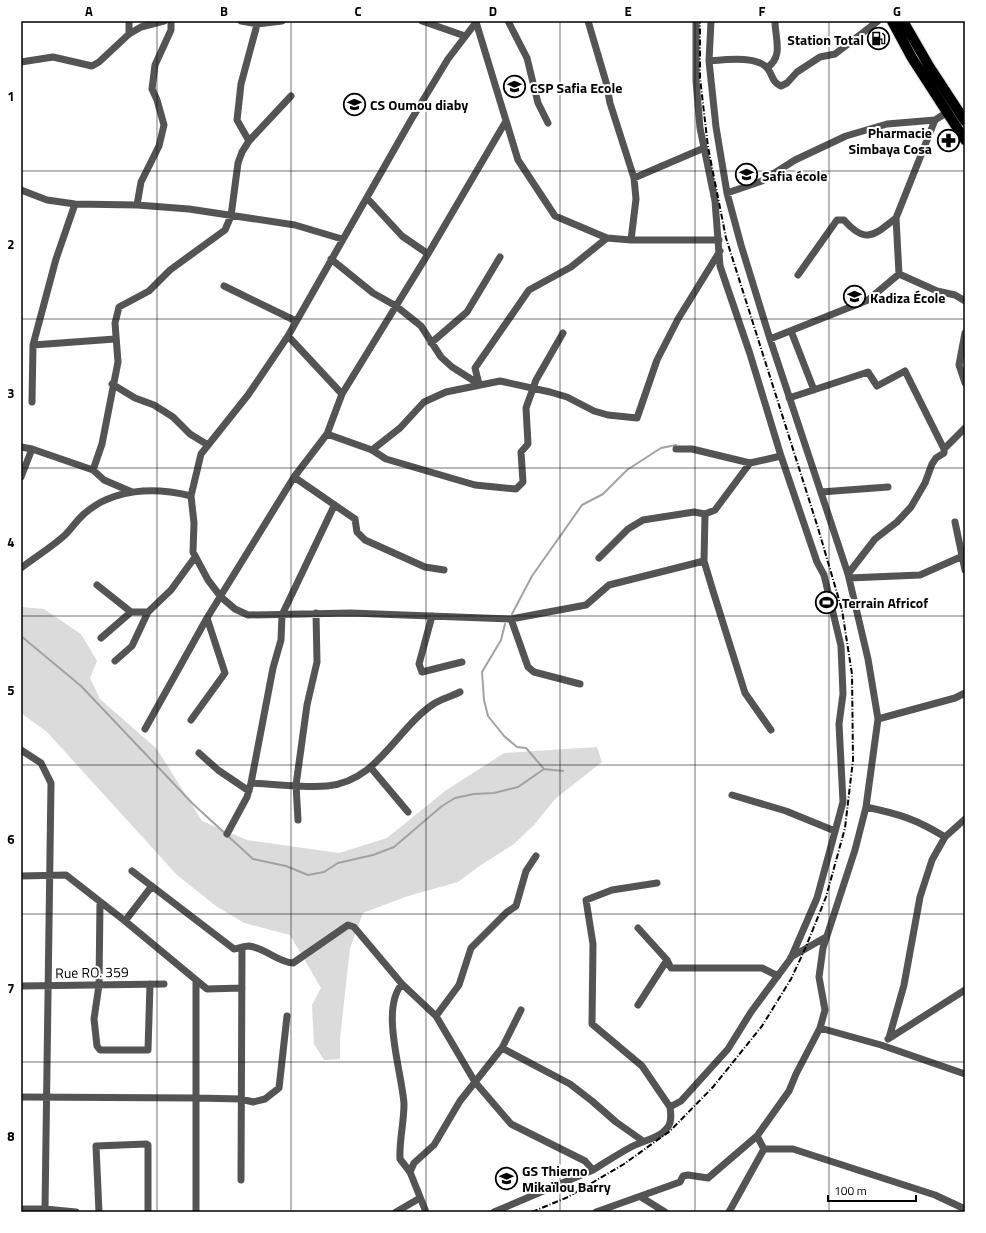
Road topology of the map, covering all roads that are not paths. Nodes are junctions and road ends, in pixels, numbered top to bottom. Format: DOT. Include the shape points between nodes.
graph roads {
  1 [pos="129,21"];
  2 [pos="164,21"];
  3 [pos="171,21"];
  4 [pos="241,21"];
  5 [pos="282,21"];
  6 [pos="422,21"];
  7 [pos="508,21"];
  8 [pos="588,21"];
  9 [pos="696,21"];
  10 [pos="711,21"];
  11 [pos="775,21"];
  12 [pos="878,21"];
  13 [pos="892,21"];
  14 [pos="903,21"];
  15 [pos="257,22"];
  16 [pos="477,22"];
  17 [pos="129,34"];
  18 [pos="465,36"];
  19 [pos="709,61"];
  20 [pos="21,62"];
  21 [pos="767,68"];
  22 [pos="291,96"];
  23 [pos="946,113"];
  24 [pos="936,120"];
  25 [pos="506,121"];
  26 [pos="965,121"];
  27 [pos="548,123"];
  28 [pos="965,140"];
  29 [pos="249,142"];
  30 [pos="704,148"];
  31 [pos="634,178"];
  32 [pos="21,190"];
  33 [pos="727,193"];
  34 [pos="367,198"];
  35 [pos="75,204"];
  36 [pos="137,205"];
  37 [pos="231,216"];
  38 [pos="896,218"];
  39 [pos="607,238"];
  40 [pos="342,239"];
  41 [pos="631,240"];
  42 [pos="719,240"];
  43 [pos="720,250"];
  44 [pos="428,254"];
  45 [pos="500,257"];
  46 [pos="331,259"];
  47 [pos="899,274"];
  48 [pos="798,275"];
  49 [pos="224,286"];
  50 [pos="965,301"];
  51 [pos="396,306"];
  52 [pos="296,321"];
  53 [pos="791,331"];
  54 [pos="563,333"];
  55 [pos="965,333"];
  56 [pos="288,336"];
  57 [pos="115,338"];
  58 [pos="770,339"];
  59 [pos="431,343"];
  60 [pos="33,345"];
  61 [pos="965,383"];
  62 [pos="112,384"];
  63 [pos="479,384"];
  64 [pos="534,387"];
  65 [pos="814,390"];
  66 [pos="342,394"];
  67 [pos="790,398"];
  68 [pos="32,402"];
  69 [pos="965,428"];
  70 [pos="327,434"];
  71 [pos="208,445"];
  72 [pos="21,447"];
  73 [pos="32,449"];
  74 [pos="676,449"];
  75 [pos="944,449"];
  76 [pos="372,450"];
  77 [pos="781,456"];
  78 [pos="750,463"];
  79 [pos="93,470"];
  80 [pos="21,477"];
  81 [pos="294,478"];
  82 [pos="888,487"];
  83 [pos="132,492"];
  84 [pos="821,492"];
  85 [pos="191,496"];
  86 [pos="334,506"];
  87 [pos="705,514"];
  88 [pos="955,522"];
  89 [pos="963,555"];
  90 [pos="195,557"];
  91 [pos="599,558"];
  92 [pos="704,561"];
  93 [pos="21,568"];
  94 [pos="444,570"];
  95 [pos="965,570"];
  96 [pos="848,576"];
  97 [pos="97,585"];
  98 [pos="221,597"];
  99 [pos="131,612"];
  100 [pos="148,612"];
  101 [pos="316,613"];
  102 [pos="282,615"];
  103 [pos="432,616"];
  104 [pos="207,618"];
  105 [pos="511,619"];
  106 [pos="101,638"];
  107 [pos="115,661"];
  108 [pos="462,662"];
  109 [pos="580,684"];
  110 [pos="460,692"];
  111 [pos="965,693"];
  112 [pos="878,719"];
  113 [pos="191,720"];
  114 [pos="145,729"];
  115 [pos="771,730"];
  116 [pos="21,750"];
  117 [pos="199,753"];
  118 [pos="371,768"];
  119 [pos="251,783"];
  120 [pos="296,785"];
  121 [pos="248,791"];
  122 [pos="732,795"];
  123 [pos="866,807"];
  124 [pos="408,812"];
  125 [pos="965,819"];
  126 [pos="298,820"];
  127 [pos="835,831"];
  128 [pos="227,834"];
  129 [pos="945,837"];
  130 [pos="536,856"];
  131 [pos="132,871"];
  132 [pos="50,875"];
  133 [pos="21,876"];
  134 [pos="657,883"];
  135 [pos="152,886"];
  136 [pos="100,902"];
  137 [pos="126,921"];
  138 [pos="638,928"];
  139 [pos="826,937"];
  140 [pos="242,948"];
  141 [pos="791,958"];
  142 [pos="667,960"];
  143 [pos="778,976"];
  144 [pos="196,981"];
  145 [pos="150,984"];
  146 [pos="164,984"];
  147 [pos="402,984"];
  148 [pos="99,985"];
  149 [pos="21,986"];
  150 [pos="49,986"];
  151 [pos="242,988"];
  152 [pos="965,990"];
  153 [pos="638,1005"];
  154 [pos="521,1010"];
  155 [pos="287,1016"];
  156 [pos="436,1016"];
  157 [pos="820,1028"];
  158 [pos="889,1038"];
  159 [pos="881,1045"];
  160 [pos="502,1048"];
  161 [pos="965,1074"];
  162 [pos="475,1082"];
  163 [pos="21,1097"];
  164 [pos="47,1097"];
  165 [pos="197,1098"];
  166 [pos="241,1099"];
  167 [pos="670,1107"];
  168 [pos="757,1136"];
  169 [pos="643,1141"];
  170 [pos="764,1150"];
  171 [pos="593,1170"];
  172 [pos="410,1172"];
  173 [pos="241,1180"];
  174 [pos="642,1197"];
  175 [pos="420,1198"];
  176 [pos="21,1209"];
  177 [pos="45,1209"];
  178 [pos="965,1209"];
  179 [pos="76,1212"];
  180 [pos="99,1212"];
  181 [pos="148,1212"];
  182 [pos="196,1212"];
  183 [pos="396,1212"];
  184 [pos="426,1212"];
  185 [pos="494,1212"];
  186 [pos="596,1212"];
  187 [pos="665,1212"];
  188 [pos="729,1212"];
  1 -- 17 [label="street"];
  2 -- 17 [label="street" via="141,27"];
  3 -- 36 [label="street" via="171,30 155,65 152,89 164,125 159,146 141,182"];
  4 -- 15 [label="street"];
  5 -- 15 [label="street"];
  6 -- 18 [label="street"];
  7 -- 27 [label="street" via="527,58 538,103"];
  8 -- 31 [label="street"];
  9 -- 30 [label="street" via="696,81"];
  10 -- 19 [label="street"];
  11 -- 21 [label="street" via="778,55 775,63"];
  12 -- 21 [label="street" via="835,54 820,57 781,86 774,83"];
  13 -- 23 [label="main road"];
  14 -- 26 [label="main road"];
  15 -- 29 [label="street" via="241,84 237,120"];
  16 -- 18 [label="street"];
  16 -- 25 [label="street"];
  17 -- 20 [label="street" via="92,66 53,57"];
  18 -- 34 [label="street" via="411,120"];
  19 -- 21 [label="street" via="742,59 763,64"];
  19 -- 33 [label="street"];
  22 -- 29 [label="street"];
  23 -- 24 [label="street"];
  23 -- 28 [label="main road"];
  24 -- 33 [label="street" via="887,124 846,136 795,160 762,181"];
  24 -- 38 [label="street"];
  25 -- 39 [label="street" via="518,160 555,216"];
  25 -- 44 [label="street"];
  29 -- 37 [label="street" via="238,162"];
  30 -- 31 [label="street"];
  30 -- 42 [label="street" via="715,201"];
  31 -- 41 [label="street" via="636,199"];
  32 -- 35 [label="street" via="47,200"];
  33 -- 58 [label="street" via="740,245"];
  34 -- 40 [label="street"];
  34 -- 44 [label="street" via="402,236"];
  35 -- 36 [label="street"];
  35 -- 60 [label="street" via="56,259"];
  36 -- 37 [label="street" via="189,209"];
  37 -- 40 [label="street" via="295,225"];
  37 -- 57 [label="street" via="225,230 170,270 149,291 119,307"];
  38 -- 47 [label="street"];
  38 -- 48 [label="street" via="874,235 862,235 844,220 837,220"];
  39 -- 41 [label="street"];
  39 -- 63 [label="street" via="571,267 529,290 475,368"];
  40 -- 46 [label="street"];
  41 -- 42 [label="street"];
  42 -- 43 [label="street"];
  43 -- 64 [label="street" via="678,319 657,360 638,418 594,411 567,397"];
  43 -- 77 [label="street" via="720,266"];
  44 -- 51 [label="street"];
  45 -- 59 [label="street" via="467,312"];
  46 -- 51 [label="street" via="373,293"];
  46 -- 52 [label="street"];
  47 -- 50 [label="street"];
  47 -- 53 [label="street" via="868,300"];
  49 -- 52 [label="street"];
  51 -- 59 [label="street" via="421,326"];
  51 -- 66 [label="street"];
  52 -- 56 [label="street"];
  53 -- 58 [label="street"];
  53 -- 65 [label="street"];
  54 -- 64 [label="street"];
  55 -- 61 [label="street" via="959,365"];
  56 -- 66 [label="street"];
  56 -- 71 [label="street" via="248,395"];
  57 -- 60 [label="street"];
  57 -- 62 [label="street" via="118,362"];
  58 -- 67 [label="street"];
  59 -- 63 [label="street" via="440,357"];
  60 -- 68 [label="street"];
  62 -- 71 [label="street" via="173,417 190,434"];
  62 -- 79 [label="street" via="102,444"];
  63 -- 64 [label="street" via="500,381"];
  63 -- 76 [label="street" via="446,392 424,402 400,428"];
  64 -- 76 [label="street" via="526,408 528,444 521,452 523,482 516,489 475,485 386,459"];
  65 -- 67 [label="street"];
  65 -- 75 [label="street" via="868,372 877,386 904,371"];
  66 -- 70 [label="street"];
  67 -- 84 [label="street"];
  69 -- 75 [label="street"];
  70 -- 76 [label="street"];
  70 -- 81 [label="street"];
  71 -- 85 [label="street" via="202,454"];
  72 -- 73 [label="street"];
  73 -- 79 [label="street"];
  73 -- 80 [label="street"];
  74 -- 78 [label="street" via="692,449"];
  75 -- 96 [label="street" via="944,453 932,464 925,483 911,507 875,539"];
  77 -- 78 [label="street"];
  77 -- 127 [label="street" via="817,562 824,575 841,646 843,694 839,724 843,802"];
  78 -- 87 [label="street" via="716,510"];
  79 -- 83 [label="street" via="104,480"];
  81 -- 86 [label="street"];
  81 -- 98 [label="street"];
  82 -- 84 [label="street"];
  83 -- 85 [label="street" via="168,491"];
  83 -- 93 [label="street" via="106,499 84,514 65,534"];
  84 -- 96 [label="street"];
  85 -- 90 [label="street"];
  86 -- 94 [label="street" via="354,519 357,532 364,540 425,567"];
  86 -- 102 [label="street"];
  87 -- 91 [label="street" via="694,512 643,520 628,529"];
  87 -- 92 [label="street"];
  88 -- 89 [label="street"];
  89 -- 95 [label="street"];
  89 -- 96 [label="street" via="920,575"];
  90 -- 98 [label="street"];
  90 -- 100 [label="street" via="171,590"];
  92 -- 105 [label="street" via="609,586 586,605"];
  92 -- 115 [label="street" via="745,693"];
  96 -- 112 [label="street" via="868,659"];
  97 -- 99 [label="street"];
  98 -- 102 [label="street" via="235,609 248,615"];
  98 -- 104 [label="street"];
  99 -- 100 [label="street"];
  99 -- 106 [label="street"];
  100 -- 107 [label="street" via="132,646"];
  101 -- 102 [label="street"];
  101 -- 103 [label="street"];
  101 -- 120 [label="street" via="317,662 307,706"];
  102 -- 119 [label="street" via="281,640 273,668"];
  103 -- 105 [label="street"];
  103 -- 108 [label="street" via="419,664 422,672"];
  104 -- 113 [label="street" via="225,673"];
  104 -- 114 [label="street"];
  105 -- 109 [label="street" via="528,666 534,672"];
  110 -- 118 [label="street" via="435,703"];
  111 -- 112 [label="street"];
  112 -- 123 [label="street"];
  116 -- 132 [label="street" via="41,763 51,783"];
  117 -- 121 [label="street"];
  118 -- 120 [label="street" via="352,779 328,786"];
  118 -- 124 [label="street"];
  119 -- 120 [label="street"];
  119 -- 121 [label="street"];
  120 -- 126 [label="street"];
  121 -- 128 [label="street"];
  122 -- 127 [label="street" via="786,811"];
  123 -- 129 [label="street" via="900,814"];
  123 -- 139 [label="street" via="855,850"];
  125 -- 129 [label="street"];
  127 -- 141 [label="street" via="817,898"];
  129 -- 158 [label="street" via="932,860 920,897 904,985"];
  130 -- 156 [label="street" via="526,871 516,906 471,948 460,985"];
  131 -- 135 [label="street"];
  132 -- 133 [label="street"];
  132 -- 136 [label="street" via="66,875"];
  132 -- 150 [label="street"];
  134 -- 167 [label="street" via="612,890 586,900 593,944 592,1024 642,1066"];
  135 -- 137 [label="street"];
  135 -- 140 [label="street" via="234,949"];
  136 -- 137 [label="street"];
  136 -- 148 [label="street"];
  137 -- 144 [label="street"];
  138 -- 142 [label="street"];
  139 -- 141 [label="street"];
  139 -- 157 [label="street" via="819,977 825,1010"];
  140 -- 147 [label="street" via="247,946 262,949 287,963 293,963 348,924 354,926"];
  140 -- 151 [label="street"];
  141 -- 143 [label="street"];
  142 -- 143 [label="street" via="671,968 762,968"];
  142 -- 153 [label="street"];
  143 -- 167 [label="street" via="728,1049 681,1101"];
  144 -- 151 [label="street" via="207,989"];
  144 -- 165 [label="street"];
  145 -- 146 [label="street, Rue RO. 359"];
  145 -- 148 [label="street, Rue RO. 359"];
  145 -- 148 [label="street" via="148,1050 102,1051 98,1048 94,1019"];
  147 -- 156 [label="street"];
  147 -- 172 [label="street" via="393,1000 392,1036 404,1106 400,1159"];
  148 -- 150 [label="street, Rue RO. 359"];
  149 -- 150 [label="street, Rue RO. 359"];
  150 -- 164 [label="street"];
  151 -- 166 [label="street"];
  152 -- 158 [label="street"];
  154 -- 160 [label="street"];
  155 -- 166 [label="street" via="279,1088 265,1100 253,1102"];
  156 -- 162 [label="street"];
  157 -- 159 [label="street"];
  157 -- 168 [label="street" via="789,1091"];
  158 -- 159 [label="street"];
  159 -- 161 [label="street"];
  160 -- 162 [label="street"];
  160 -- 169 [label="street" via="570,1084"];
  162 -- 171 [label="street" via="511,1124 585,1161"];
  162 -- 172 [label="street" via="460,1101 434,1145 414,1163"];
  163 -- 164 [label="street"];
  164 -- 165 [label="street"];
  164 -- 177 [label="street"];
  165 -- 166 [label="street"];
  165 -- 182 [label="street"];
  166 -- 173 [label="street"];
  167 -- 169 [label="street" via="671,1118 668,1128 658,1136"];
  168 -- 170 [label="street"];
  168 -- 174 [label="street" via="708,1178 683,1176 680,1182 655,1189"];
  169 -- 171 [label="street"];
  170 -- 178 [label="street" via="793,1149 935,1195"];
  170 -- 188 [label="street"];
  171 -- 185 [label="street"];
  172 -- 175 [label="street"];
  174 -- 186 [label="street"];
  174 -- 187 [label="street"];
  175 -- 183 [label="street"];
  175 -- 184 [label="street"];
  176 -- 177 [label="street"];
  177 -- 179 [label="street"];
  180 -- 181 [label="street" via="96,1146 146,1144"];
}
